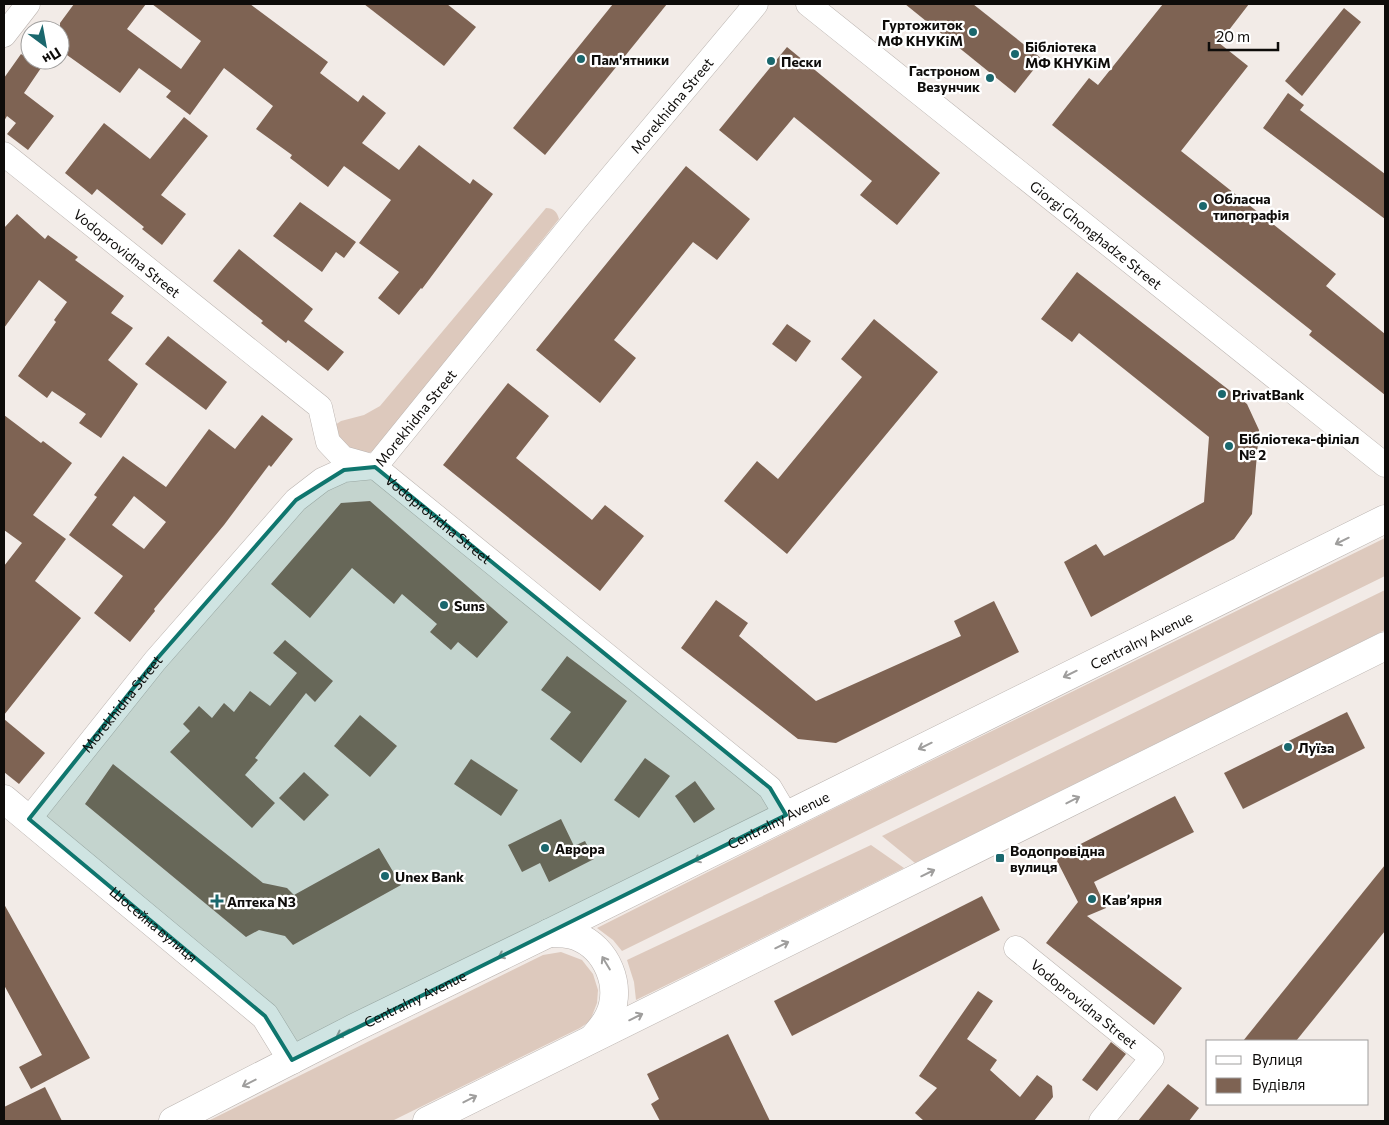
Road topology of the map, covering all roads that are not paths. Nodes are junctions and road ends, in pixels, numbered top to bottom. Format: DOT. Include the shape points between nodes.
graph roads {
  1 [pos="28,4"];
  2 [pos="756,4"];
  3 [pos="808,4"];
  4 [pos="4,35"];
  5 [pos="4,154"];
  6 [pos="1385,464"];
  7 [pos="375,467"];
  8 [pos="1385,519"];
  9 [pos="1385,646"];
  10 [pos="4,799"];
  11 [pos="786,815"];
  12 [pos="28,819"];
  13 [pos="549,933"];
  14 [pos="1016,948"];
  15 [pos="593,1038"];
  16 [pos="292,1060"];
  17 [pos="173,1121"];
  18 [pos="427,1121"];
  19 [pos="1101,1121"];
  1 -- 4 [label="street"];
  2 -- 7 [label="street, Morekhidna Street"];
  3 -- 6 [label="street, Giorgi Ghonghadze Street"];
  5 -- 7 [label="street, Vodoprovidna Street" via="320,407 328,442 344,458"];
  7 -- 11 [label="street, Vodoprovidna Street" via="770,788"];
  7 -- 12 [label="street, Morekhidna Street" via="344,470 322,480 296,500 155,661"];
  8 -- 11 [label="main road, Centralny Avenue, one-way"];
  15 -- 9 [label="main road, one-way"];
  10 -- 12 [label="main road, Шосейна вулиця"];
  11 -- 13 [label="main road, Centralny Avenue, one-way"];
  12 -- 16 [label="main road, Шосейна вулиця" via="265,1016"];
  15 -- 13 [label="main road, one-way" via="610,1015 613,976 599,952 589,943 577,936"];
  13 -- 16 [label="main road, Centralny Avenue, one-way"];
  14 -- 19 [label="street, Vodoprovidna Street" via="1152,1058"];
  18 -- 15 [label="main road, one-way"];
  16 -- 17 [label="main road, Centralny Avenue, one-way"];
}
